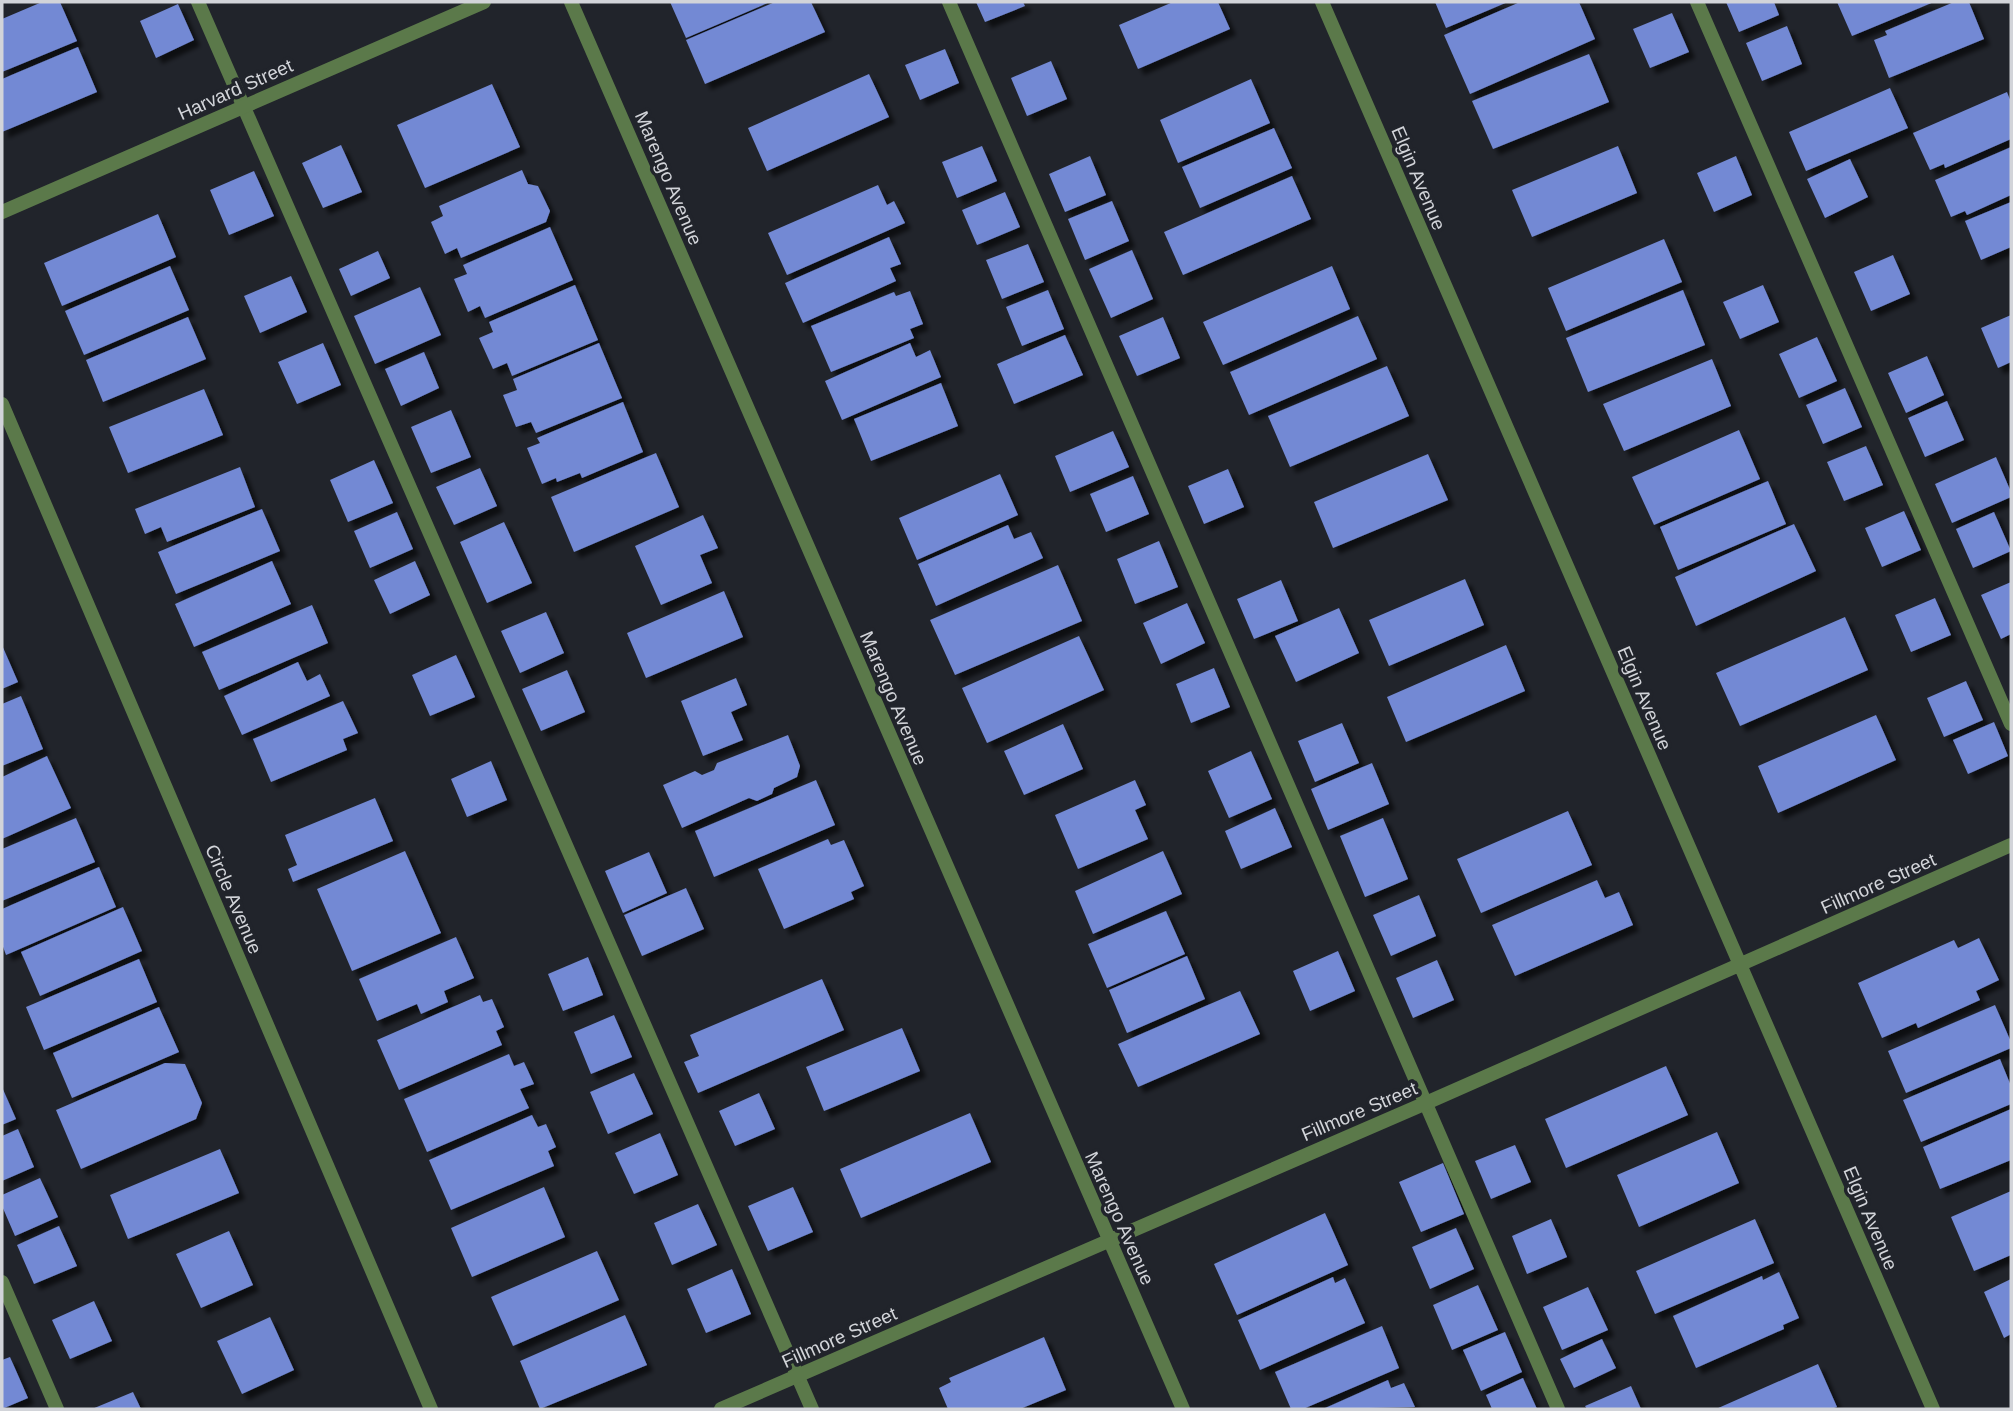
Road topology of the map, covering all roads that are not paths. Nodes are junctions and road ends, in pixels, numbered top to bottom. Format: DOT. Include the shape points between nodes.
graph roads {
  1 [pos="198,2"];
  2 [pos="484,2"];
  3 [pos="571,2"];
  4 [pos="949,2"];
  5 [pos="1322,2"];
  6 [pos="1697,2"];
  7 [pos="244,106"];
  8 [pos="2,212"];
  9 [pos="2,404"];
  10 [pos="2011,724"];
  11 [pos="2011,845"];
  12 [pos="1740,964"];
  13 [pos="1426,1103"];
  14 [pos="1108,1240"];
  15 [pos="2,1282"];
  16 [pos="797,1376"];
  17 [pos="57,1409"];
  18 [pos="431,1409"];
  19 [pos="721,1409"];
  20 [pos="812,1409"];
  21 [pos="1183,1409"];
  22 [pos="1559,1409"];
  23 [pos="1933,1409"];
  1 -- 7 [label="street"];
  2 -- 7 [label="street, Harvard Street"];
  3 -- 14 [label="street, Marengo Avenue"];
  4 -- 13 [label="street"];
  5 -- 12 [label="street, Elgin Avenue"];
  6 -- 10 [label="street"];
  7 -- 8 [label="street, Harvard Street"];
  7 -- 16 [label="street"];
  9 -- 18 [label="street, Circle Avenue"];
  11 -- 12 [label="street, Fillmore Street"];
  12 -- 13 [label="street, Fillmore Street"];
  12 -- 23 [label="street, Elgin Avenue"];
  13 -- 14 [label="street, Fillmore Street"];
  13 -- 22 [label="street"];
  14 -- 16 [label="street, Fillmore Street"];
  14 -- 21 [label="street, Marengo Avenue"];
  15 -- 17 [label="street"];
  16 -- 19 [label="street, Fillmore Street"];
  16 -- 20 [label="street"];
}
